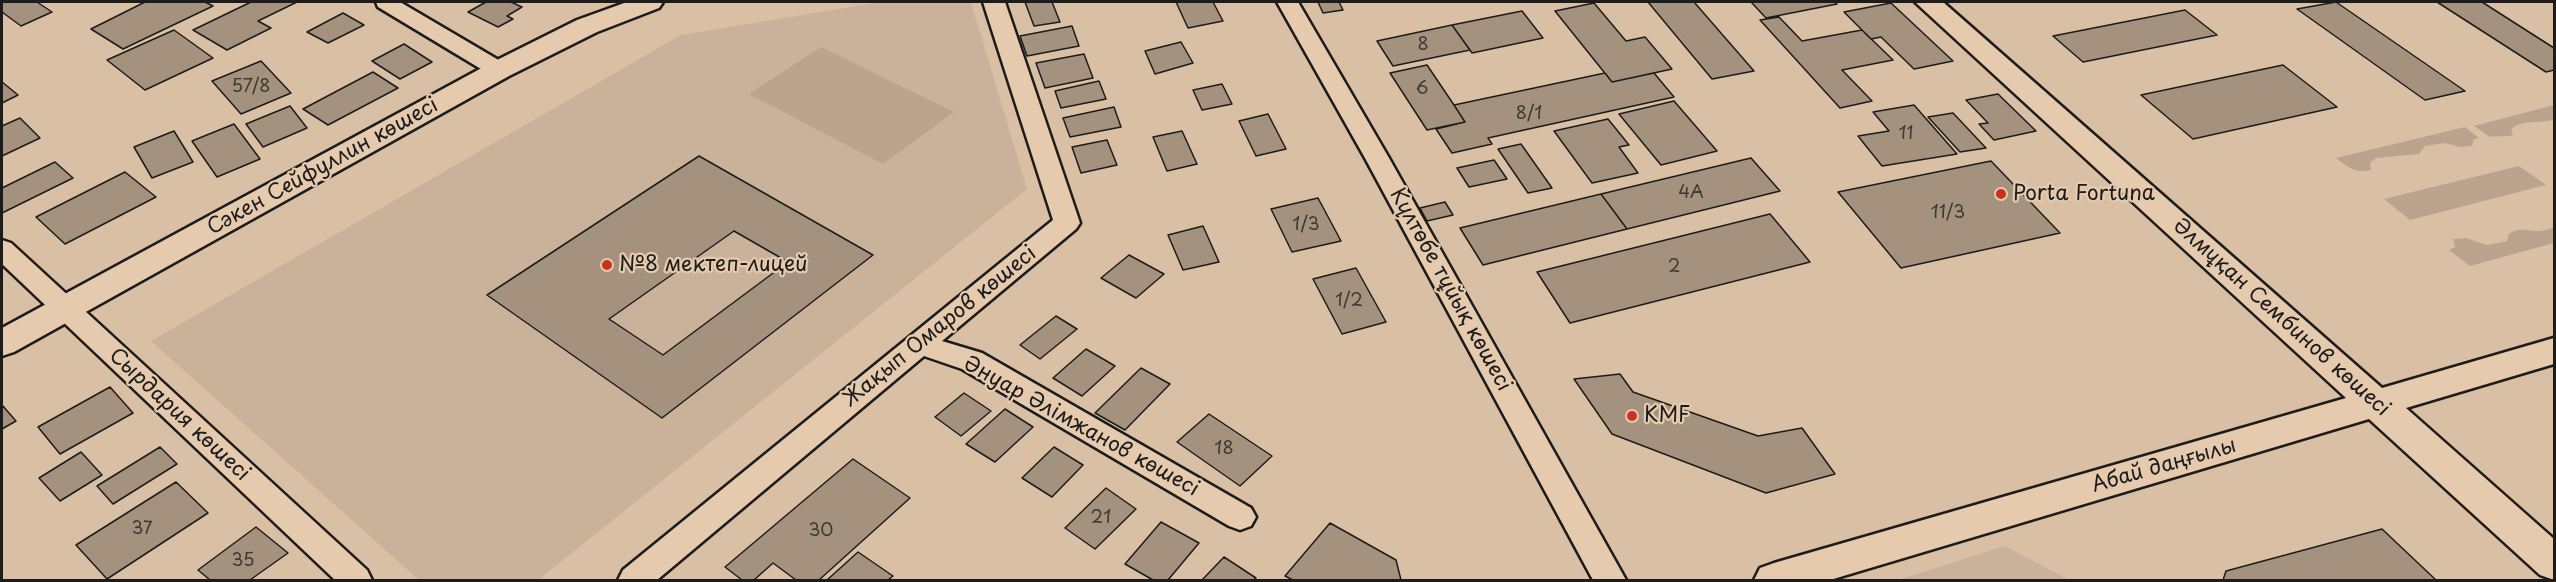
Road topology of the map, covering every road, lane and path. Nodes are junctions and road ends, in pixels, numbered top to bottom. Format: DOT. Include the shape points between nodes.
graph roads {
  1 [pos="386,2"];
  2 [pos="619,2"];
  3 [pos="650,2"];
  4 [pos="994,2"];
  5 [pos="1287,2"];
  6 [pos="1928,2"];
  7 [pos="494,67"];
  8 [pos="2,249"];
  9 [pos="60,303"];
  10 [pos="2,328"];
  11 [pos="2,343"];
  12 [pos="918,344"];
  13 [pos="2554,351"];
  14 [pos="2377,404"];
  15 [pos="1240,517"];
  16 [pos="2554,563"];
  17 [pos="356,580"];
  18 [pos="634,580"];
  19 [pos="1610,580"];
  20 [pos="1774,580"];
  1 -- 7 [label="street"];
  2 -- 7 [label="street, Сәкен Сейфуллин көшесі" via="552,30"];
  3 -- 7 [label="street, Сәкен Сейфуллин көшесі"];
  4 -- 12 [label="street, Жақып Омаров көшесі" via="1067,223"];
  5 -- 19 [label="street, Күлтөбе тұйық көшесі"];
  6 -- 14 [label="street, Әлмұқан Сембинов көшесі"];
  7 -- 9 [label="street, Сәкен Сейфуллин көшесі"];
  8 -- 9 [label="street, Сырдария көшесі"];
  9 -- 10 [label="street, Сәкен Сейфуллин көшесі"];
  9 -- 11 [label="street, Сәкен Сейфуллин көшесі"];
  9 -- 17 [label="street, Сырдария көшесі"];
  12 -- 15 [label="street, Әнуар Әлімжанов көшесі" via="972,362"];
  12 -- 18 [label="street, Жақып Омаров көшесі"];
  13 -- 14 [label="street, Абай даңғылы"];
  14 -- 16 [label="street, Әлмұқан Сембинов көшесі"];
  14 -- 20 [label="street, Абай даңғылы"];
}
